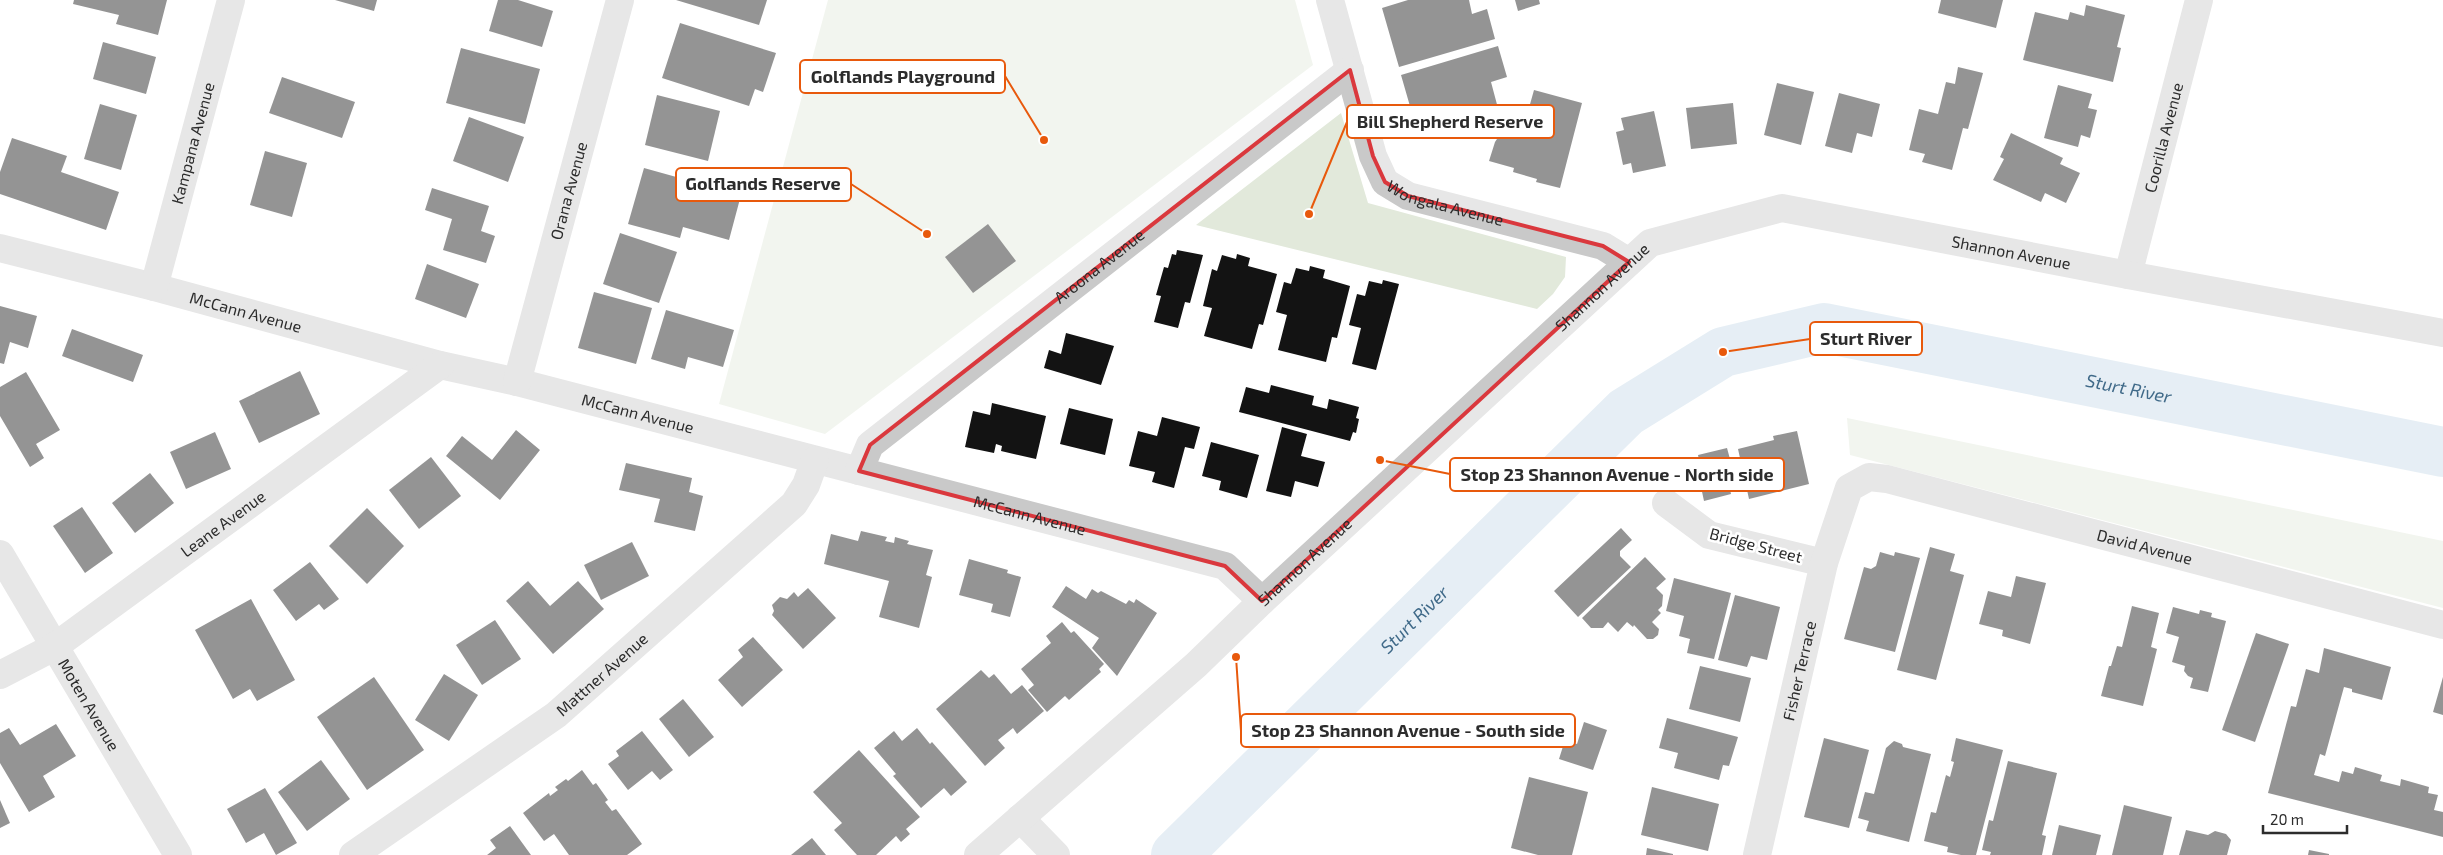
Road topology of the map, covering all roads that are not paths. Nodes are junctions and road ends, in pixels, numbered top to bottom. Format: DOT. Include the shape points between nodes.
graph roads {
  1 [pos="231,0"];
  2 [pos="620,0"];
  3 [pos="1330,0"];
  4 [pos="2199,0"];
  5 [pos="1350,70"];
  6 [pos="0,248"];
  7 [pos="1628,262"];
  8 [pos="2128,275"];
  9 [pos="154,287"];
  10 [pos="2443,332"];
  11 [pos="440,365"];
  12 [pos="517,382"];
  13 [pos="815,460"];
  14 [pos="859,471"];
  15 [pos="1849,488"];
  16 [pos="1666,503"];
  17 [pos="0,554"];
  18 [pos="1824,563"];
  19 [pos="1262,600"];
  20 [pos="2443,625"];
  21 [pos="54,647"];
  22 [pos="0,675"];
  23 [pos="1020,818"];
  24 [pos="178,855"];
  25 [pos="353,855"];
  26 [pos="978,855"];
  27 [pos="1056,855"];
  28 [pos="1758,855"];
  1 -- 9 [label="street, Kampana Avenue"];
  2 -- 12 [label="street, Orana Avenue"];
  3 -- 5 [label="street, Wongala Avenue"];
  4 -- 8 [label="street, Coorilla Avenue"];
  5 -- 7 [label="street, Wongala Avenue" via="1373,156 1385,182 1408,196 1603,246"];
  5 -- 14 [label="street, Aroona Avenue" via="870,446"];
  6 -- 9 [label="street, McCann Avenue"];
  7 -- 8 [label="street, Shannon Avenue" via="1650,243 1782,208"];
  7 -- 19 [label="street, Shannon Avenue"];
  8 -- 10 [label="street, Shannon Avenue"];
  9 -- 11 [label="street, McCann Avenue"];
  11 -- 12 [label="street, McCann Avenue"];
  11 -- 21 [label="street, Leane Avenue"];
  12 -- 13 [label="street, McCann Avenue"];
  13 -- 14 [label="street, McCann Avenue"];
  13 -- 25 [label="street, Mattner Avenue" via="806,485 794,504 556,715"];
  14 -- 19 [label="street, McCann Avenue" via="1225,566"];
  15 -- 18 [label="street, Fisher Terrace"];
  15 -- 20 [label="street, David Avenue" via="1870,477 1888,479"];
  16 -- 18 [label="street, Bridge Street" via="1709,536"];
  17 -- 21 [label="street, Moten Avenue"];
  18 -- 28 [label="street, Fisher Terrace"];
  19 -- 23 [label="street, Shannon Avenue" via="1196,665"];
  21 -- 22 [label="street, Leane Avenue"];
  21 -- 24 [label="street, Moten Avenue"];
  23 -- 26 [label="street, Shannon Avenue"];
  23 -- 27 [label="street"];
}
